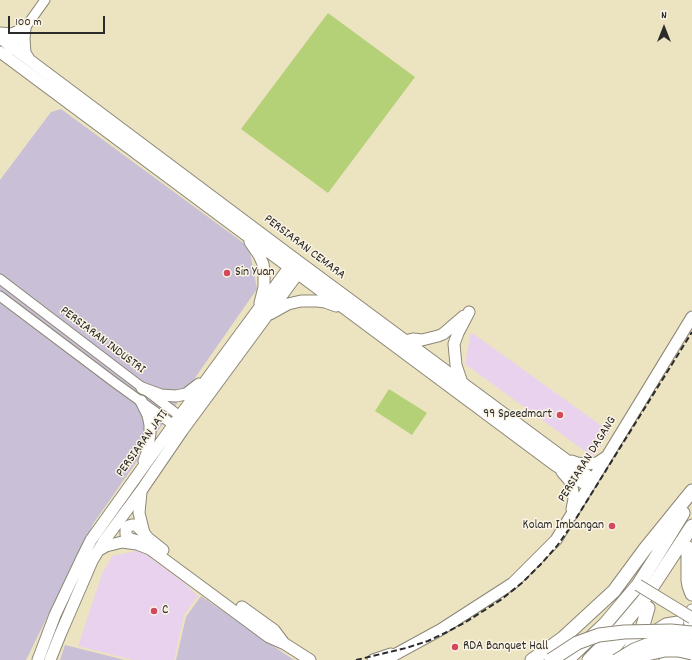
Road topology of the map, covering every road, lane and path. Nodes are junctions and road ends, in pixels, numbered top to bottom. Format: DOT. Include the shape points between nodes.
graph roads {
  1 [pos="45,0"];
  2 [pos="25,28"];
  3 [pos="0,33"];
  4 [pos="0,38"];
  5 [pos="12,46"];
  6 [pos="3,54"];
  7 [pos="29,59"];
  8 [pos="241,232"];
  9 [pos="296,266"];
  10 [pos="0,280"];
  11 [pos="0,296"];
  12 [pos="346,309"];
  13 [pos="263,312"];
  14 [pos="692,317"];
  15 [pos="405,341"];
  16 [pos="209,376"];
  17 [pos="462,383"];
  18 [pos="142,388"];
  19 [pos="141,401"];
  20 [pos="181,423"];
  21 [pos="607,456"];
  22 [pos="559,461"];
  23 [pos="140,471"];
  24 [pos="590,482"];
  25 [pos="141,491"];
  26 [pos="692,491"];
  27 [pos="692,499"];
  28 [pos="569,517"];
  29 [pos="692,526"];
  30 [pos="144,533"];
  31 [pos="690,545"];
  32 [pos="150,549"];
  33 [pos="96,554"];
  34 [pos="640,582"];
  35 [pos="692,594"];
  36 [pos="648,608"];
  37 [pos="692,610"];
  38 [pos="678,622"];
  39 [pos="692,626"];
  40 [pos="640,632"];
  41 [pos="285,644"];
  42 [pos="692,645"];
  43 [pos="399,652"];
  44 [pos="692,653"];
  45 [pos="38,660"];
  46 [pos="50,660"];
  47 [pos="310,660"];
  48 [pos="373,660"];
  49 [pos="385,660"];
  50 [pos="532,660"];
  51 [pos="551,660"];
  52 [pos="567,660"];
  53 [pos="589,660"];
  54 [pos="603,660"];
  55 [pos="616,660"];
  56 [pos="624,660"];
  57 [pos="627,660"];
  58 [pos="633,660"];
  59 [pos="666,660"];
  60 [pos="687,660"];
  1 -- 2 [label="street"];
  2 -- 3 [label="main road" via="12,34"];
  2 -- 5 [label="street"];
  2 -- 7 [label="main road" via="25,53"];
  4 -- 5 [label="main road, PERSIARAN CEMARA"];
  5 -- 6 [label="street"];
  5 -- 7 [label="main road, PERSIARAN CEMARA"];
  6 -- 8 [label="main road, PERSIARAN CEMARA"];
  7 -- 9 [label="main road, PERSIARAN CEMARA"];
  8 -- 9 [label="main road, PERSIARAN CEMARA"];
  8 -- 13 [label="main road" via="263,264"];
  9 -- 12 [label="main road, PERSIARAN CEMARA"];
  9 -- 13 [label="main road, PERSIARAN JATI"];
  9 -- 15 [label="main road, PERSIARAN CEMARA"];
  10 -- 18 [label="street, PERSIARAN INDUSTRI"];
  11 -- 19 [label="street, PERSIARAN INDUSTRI"];
  12 -- 13 [label="main road" via="325,302 301,301"];
  12 -- 22 [label="main road, PERSIARAN CEMARA"];
  13 -- 16 [label="main road, PERSIARAN JATI"];
  13 -- 20 [label="main road, PERSIARAN JATI"];
  14 -- 21 [label="main road, PERSIARAN DAGANG"];
  15 -- 17 [label="main road, PERSIARAN CEMARA"];
  15 -- 17 [label="main road" via="422,340 443,334 469,312 454,344 456,366"];
  16 -- 18 [label="main road" via="186,394 171,397"];
  16 -- 20 [label="main road, PERSIARAN JATI"];
  17 -- 22 [label="main road, PERSIARAN CEMARA"];
  18 -- 20 [label="street, PERSIARAN INDUSTRI"];
  19 -- 20 [label="street, PERSIARAN INDUSTRI"];
  19 -- 23 [label="main road" via="148,415 150,433 147,453"];
  20 -- 23 [label="main road, PERSIARAN JATI"];
  20 -- 25 [label="main road, PERSIARAN JATI"];
  21 -- 22 [label="main road" via="597,463"];
  21 -- 24 [label="main road, PERSIARAN DAGANG"];
  22 -- 24 [label="main road, PERSIARAN CEMARA"];
  22 -- 28 [label="main road" via="572,487 574,499"];
  23 -- 45 [label="main road, PERSIARAN JATI" via="86,549 55,615"];
  24 -- 28 [label="main road, PERSIARAN DAGANG"];
  25 -- 30 [label="main road" via="139,513"];
  25 -- 33 [label="main road, PERSIARAN JATI"];
  26 -- 50 [label="highway" via="614,591 563,638"];
  27 -- 34 [label="highway"];
  28 -- 43 [label="main road, PERSIARAN DAGANG" via="556,540 513,582 440,630"];
  29 -- 53 [label="highway" via="643,601"];
  30 -- 32 [label="main road" via="136,525 129,526 126,530 127,537 143,542"];
  30 -- 41 [label="main road" via="161,549 274,630"];
  31 -- 35 [label="highway" via="688,580"];
  31 -- 36 [label="highway"];
  32 -- 33 [label="main road" via="122,542 106,546"];
  32 -- 41 [label="main road" via="269,637"];
  33 -- 46 [label="main road, PERSIARAN JATI"];
  34 -- 37 [label="main road"];
  34 -- 39 [label="main road, bridge"];
  34 -- 52 [label="highway" via="605,624"];
  36 -- 40 [label="highway"];
  36 -- 54 [label="highway"];
  37 -- 39 [label="main road" via="689,616"];
  38 -- 39 [label="main road"];
  38 -- 40 [label="main road" via="659,621"];
  38 -- 58 [label="main road" via="658,628"];
  39 -- 51 [label="highway, bridge" via="671,631 599,635 577,643"];
  40 -- 56 [label="highway"];
  40 -- 57 [label="highway"];
  41 -- 47 [label="main road"];
  42 -- 55 [label="main road, bridge" via="682,642 657,642 634,649"];
  43 -- 48 [label="main road"];
  43 -- 49 [label="main road, PERSIARAN DAGANG"];
  44 -- 58 [label="highway, bridge" via="665,650 642,655"];
  59 -- 60 [label="highway"];
}
